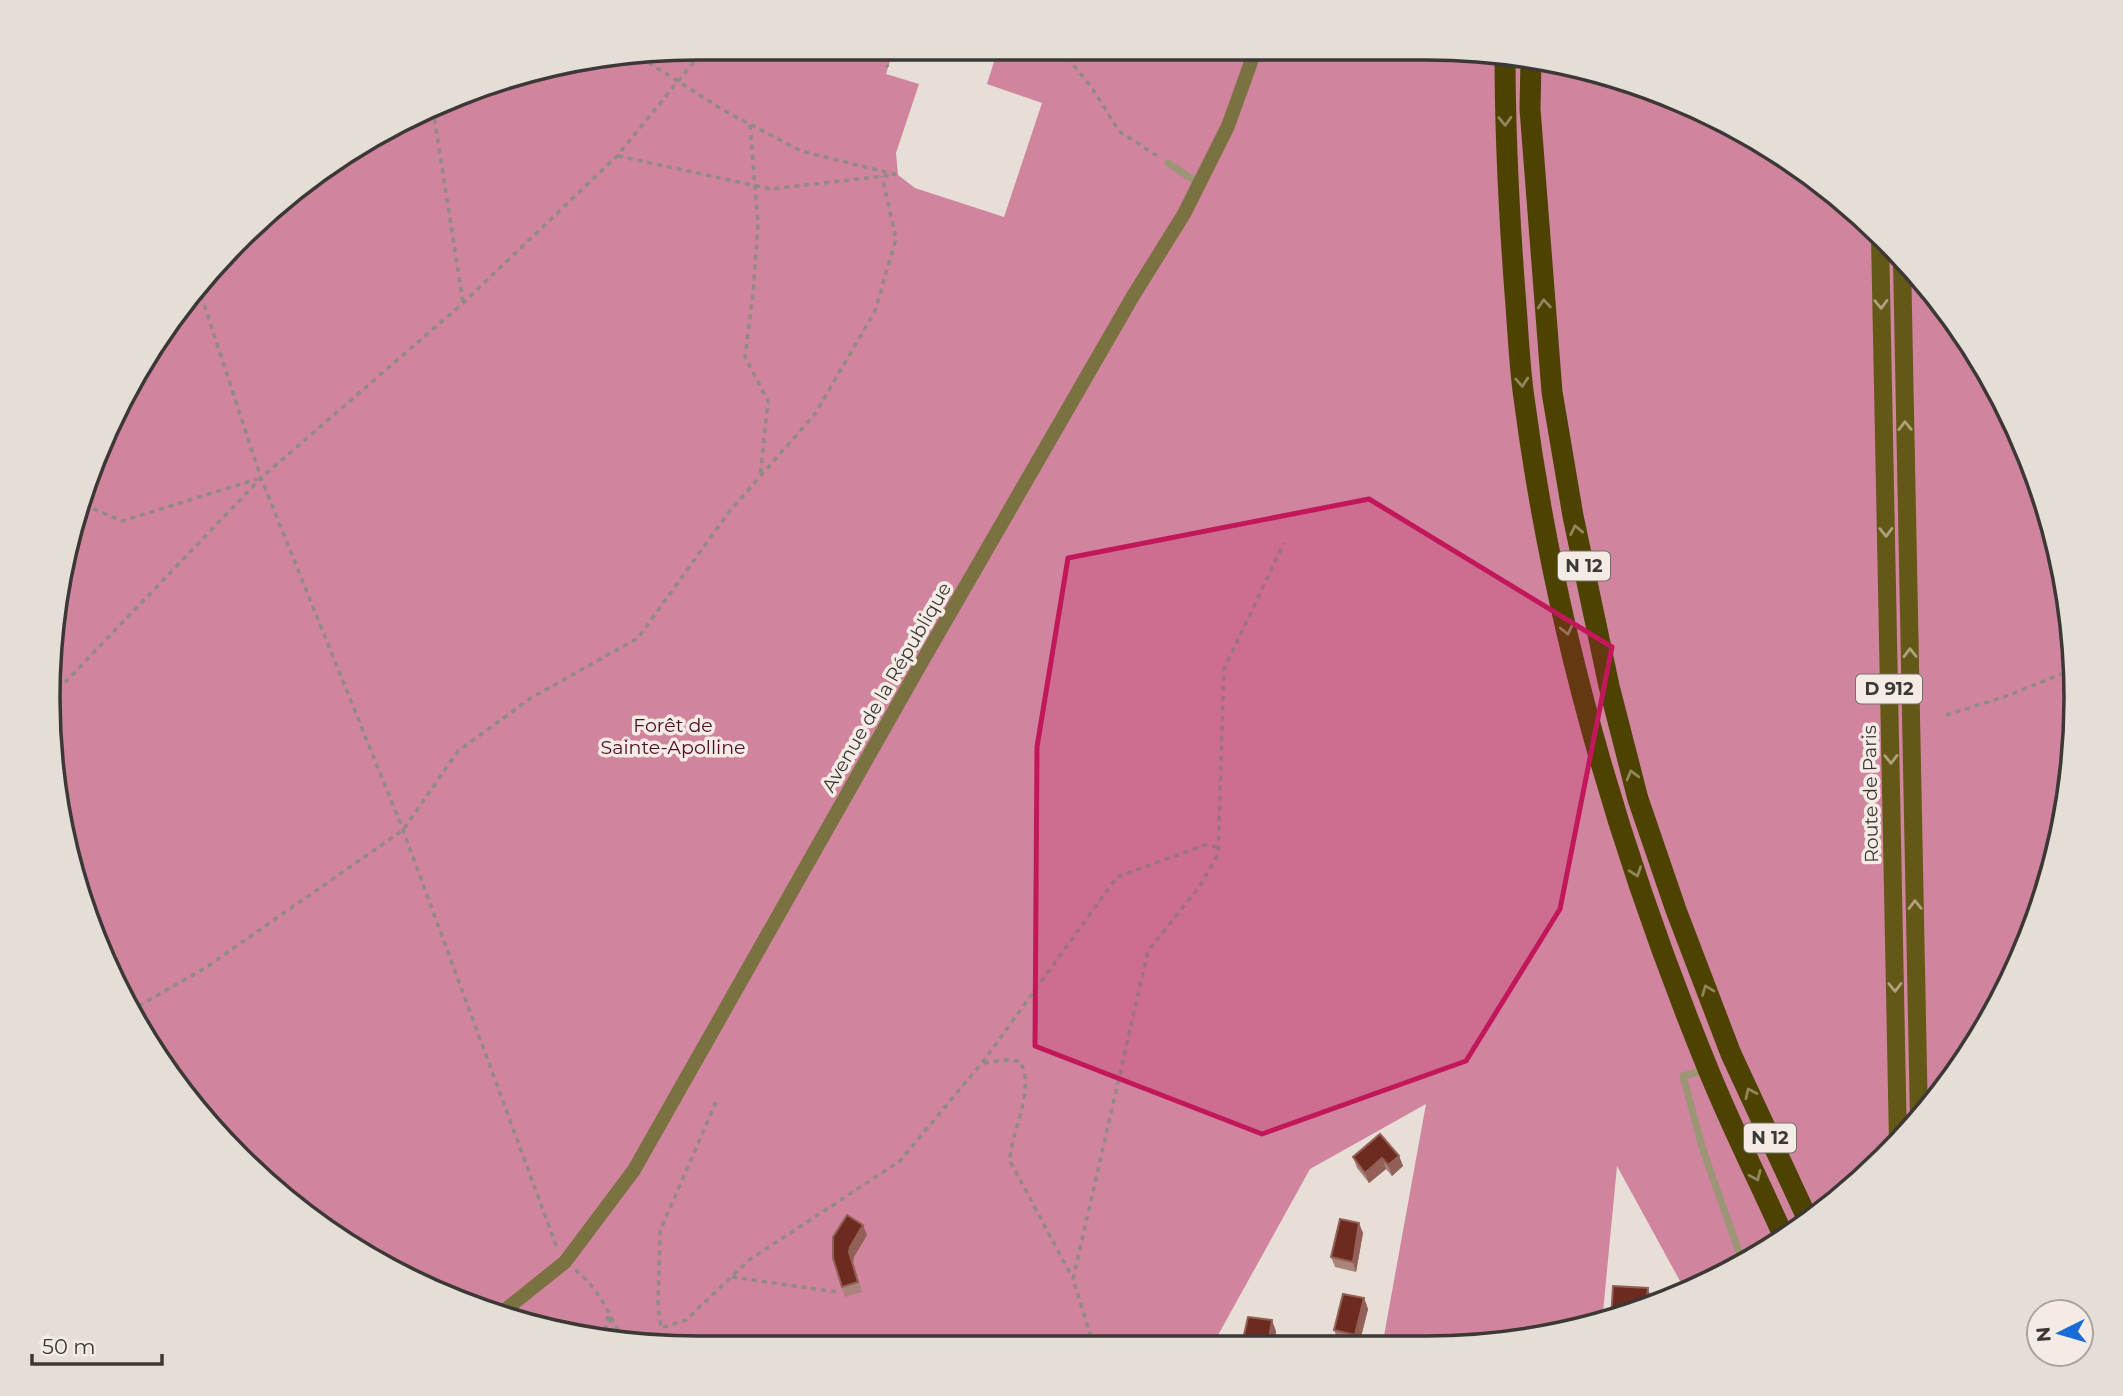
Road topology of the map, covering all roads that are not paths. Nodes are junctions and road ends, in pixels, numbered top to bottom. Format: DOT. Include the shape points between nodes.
graph roads {
  1 [pos="1252,60"];
  2 [pos="1506,65"];
  3 [pos="1531,69"];
  4 [pos="1168,163"];
  5 [pos="1200,184"];
  6 [pos="1880,251"];
  7 [pos="1902,274"];
  8 [pos="1708,1069"];
  9 [pos="1919,1103"];
  10 [pos="1898,1127"];
  11 [pos="1804,1212"];
  12 [pos="1780,1229"];
  13 [pos="1740,1253"];
  14 [pos="508,1308"];
  1 -- 5 [label="main road, Avenue de la République"];
  2 -- 8 [label="highway, N 12, one-way" via="1511,241 1524,396 1545,528 1582,695 1617,814"];
  11 -- 3 [label="highway, N 12, one-way" via="1731,1054 1676,910 1638,799 1609,686 1552,392"];
  4 -- 5 [label="lane"];
  5 -- 14 [label="main road, Avenue de la République" via="634,1170 565,1262"];
  6 -- 10 [label="main road, Route de Paris / D 912, one-way"];
  9 -- 7 [label="main road, D 912, one-way"];
  8 -- 12 [label="highway, N 12, one-way"];
  8 -- 13 [label="lane" via="1683,1076 1703,1150"];
}
